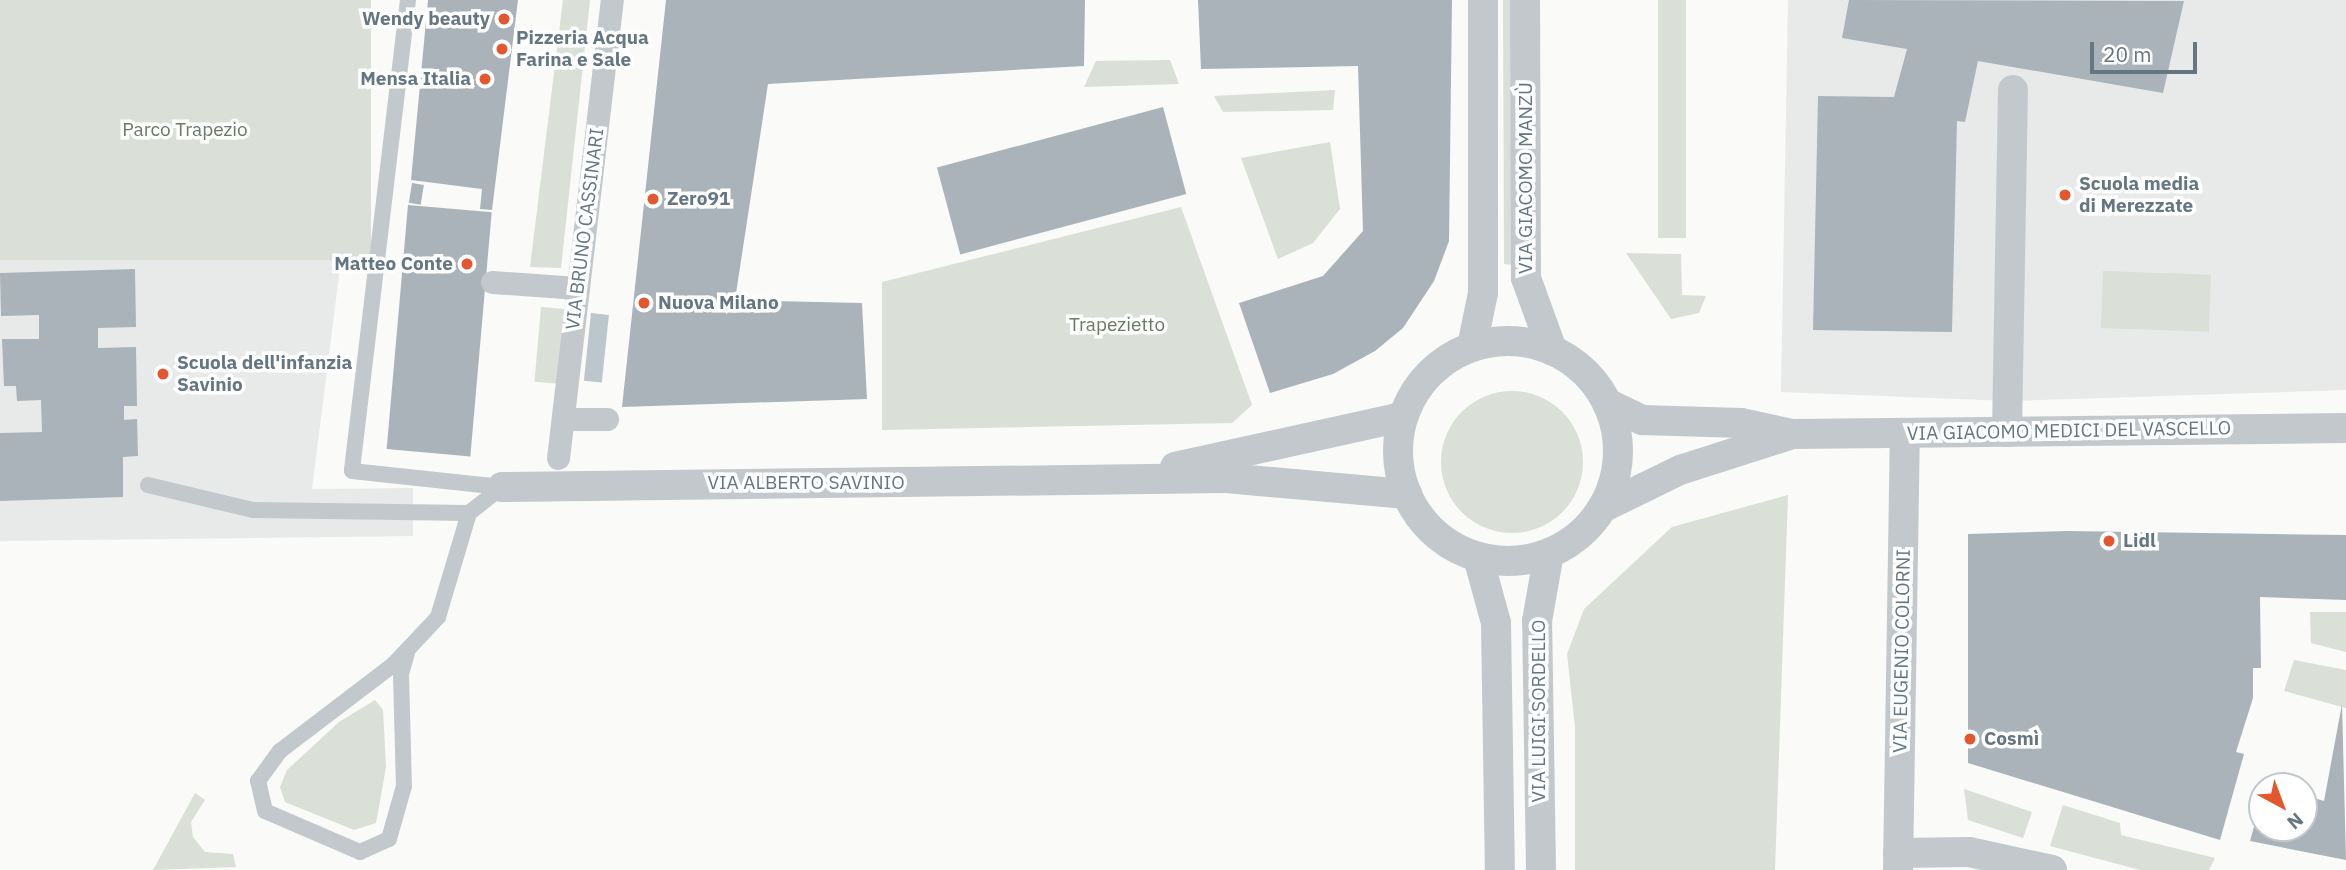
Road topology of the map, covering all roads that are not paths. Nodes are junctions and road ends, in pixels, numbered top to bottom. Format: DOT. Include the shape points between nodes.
graph roads {
  1 [pos="408,0"];
  2 [pos="612,0"];
  3 [pos="1483,0"];
  4 [pos="1525,0"];
  5 [pos="2013,90"];
  6 [pos="492,282"];
  7 [pos="578,288"];
  8 [pos="1472,346"];
  9 [pos="1552,350"];
  10 [pos="1607,403"];
  11 [pos="1403,416"];
  12 [pos="563,419"];
  13 [pos="607,419"];
  14 [pos="2346,428"];
  15 [pos="2007,432"];
  16 [pos="1905,433"];
  17 [pos="1792,434"];
  18 [pos="558,458"];
  19 [pos="1110,482"];
  20 [pos="148,485"];
  21 [pos="502,487"];
  22 [pos="1406,494"];
  23 [pos="1602,508"];
  24 [pos="469,513"];
  25 [pos="1549,553"];
  26 [pos="1478,557"];
  27 [pos="407,653"];
  28 [pos="1898,862"];
  29 [pos="1500,870"];
  30 [pos="1541,870"];
  31 [pos="2052,870"];
  1 -- 21 [label="lane" via="352,471"];
  2 -- 7 [label="street, VIA BRUNO CASSINARI"];
  3 -- 8 [label="street" via="1483,293"];
  4 -- 9 [label="street, VIA GIACOMO MANZÙ" via="1526,278"];
  5 -- 15 [label="street"];
  6 -- 7 [label="street"];
  7 -- 12 [label="street, VIA BRUNO CASSINARI"];
  8 -- 9 [label="street" via="1526,342"];
  8 -- 11 [label="street" via="1430,373"];
  9 -- 10 [label="street" via="1584,371"];
  10 -- 17 [label="street, VIA GIACOMO MEDICI DEL VASCELLO" via="1642,420 1741,423"];
  10 -- 23 [label="street" via="1617,456"];
  11 -- 19 [label="street, VIA ALBERTO SAVINIO"];
  11 -- 22 [label="street" via="1397,456"];
  12 -- 13 [label="street"];
  12 -- 18 [label="street, VIA BRUNO CASSINARI"];
  14 -- 15 [label="street, VIA GIACOMO MEDICI DEL VASCELLO"];
  15 -- 16 [label="street, VIA GIACOMO MEDICI DEL VASCELLO"];
  16 -- 17 [label="street, VIA GIACOMO MEDICI DEL VASCELLO"];
  16 -- 28 [label="street, VIA EUGENIO COLORNI"];
  17 -- 23 [label="street, VIA GIACOMO MEDICI DEL VASCELLO" via="1680,470"];
  19 -- 21 [label="street, VIA ALBERTO SAVINIO"];
  19 -- 22 [label="street, VIA ALBERTO SAVINIO" via="1226,478"];
  20 -- 24 [label="lane" via="253,510"];
  21 -- 24 [label="lane"];
  22 -- 26 [label="street" via="1443,540"];
  23 -- 25 [label="street" via="1570,542"];
  24 -- 27 [label="lane" via="449,595"];
  25 -- 26 [label="street" via="1514,560"];
  25 -- 30 [label="street, VIA LUIGI SORDELLO" via="1537,621"];
  26 -- 29 [label="street" via="1496,623"];
  27 -- 27 [label="lane" via="280,751 258,781 265,811 360,852 389,839 404,786 401,674"];
  28 -- 31 [label="street" via="1969,852"];
}
